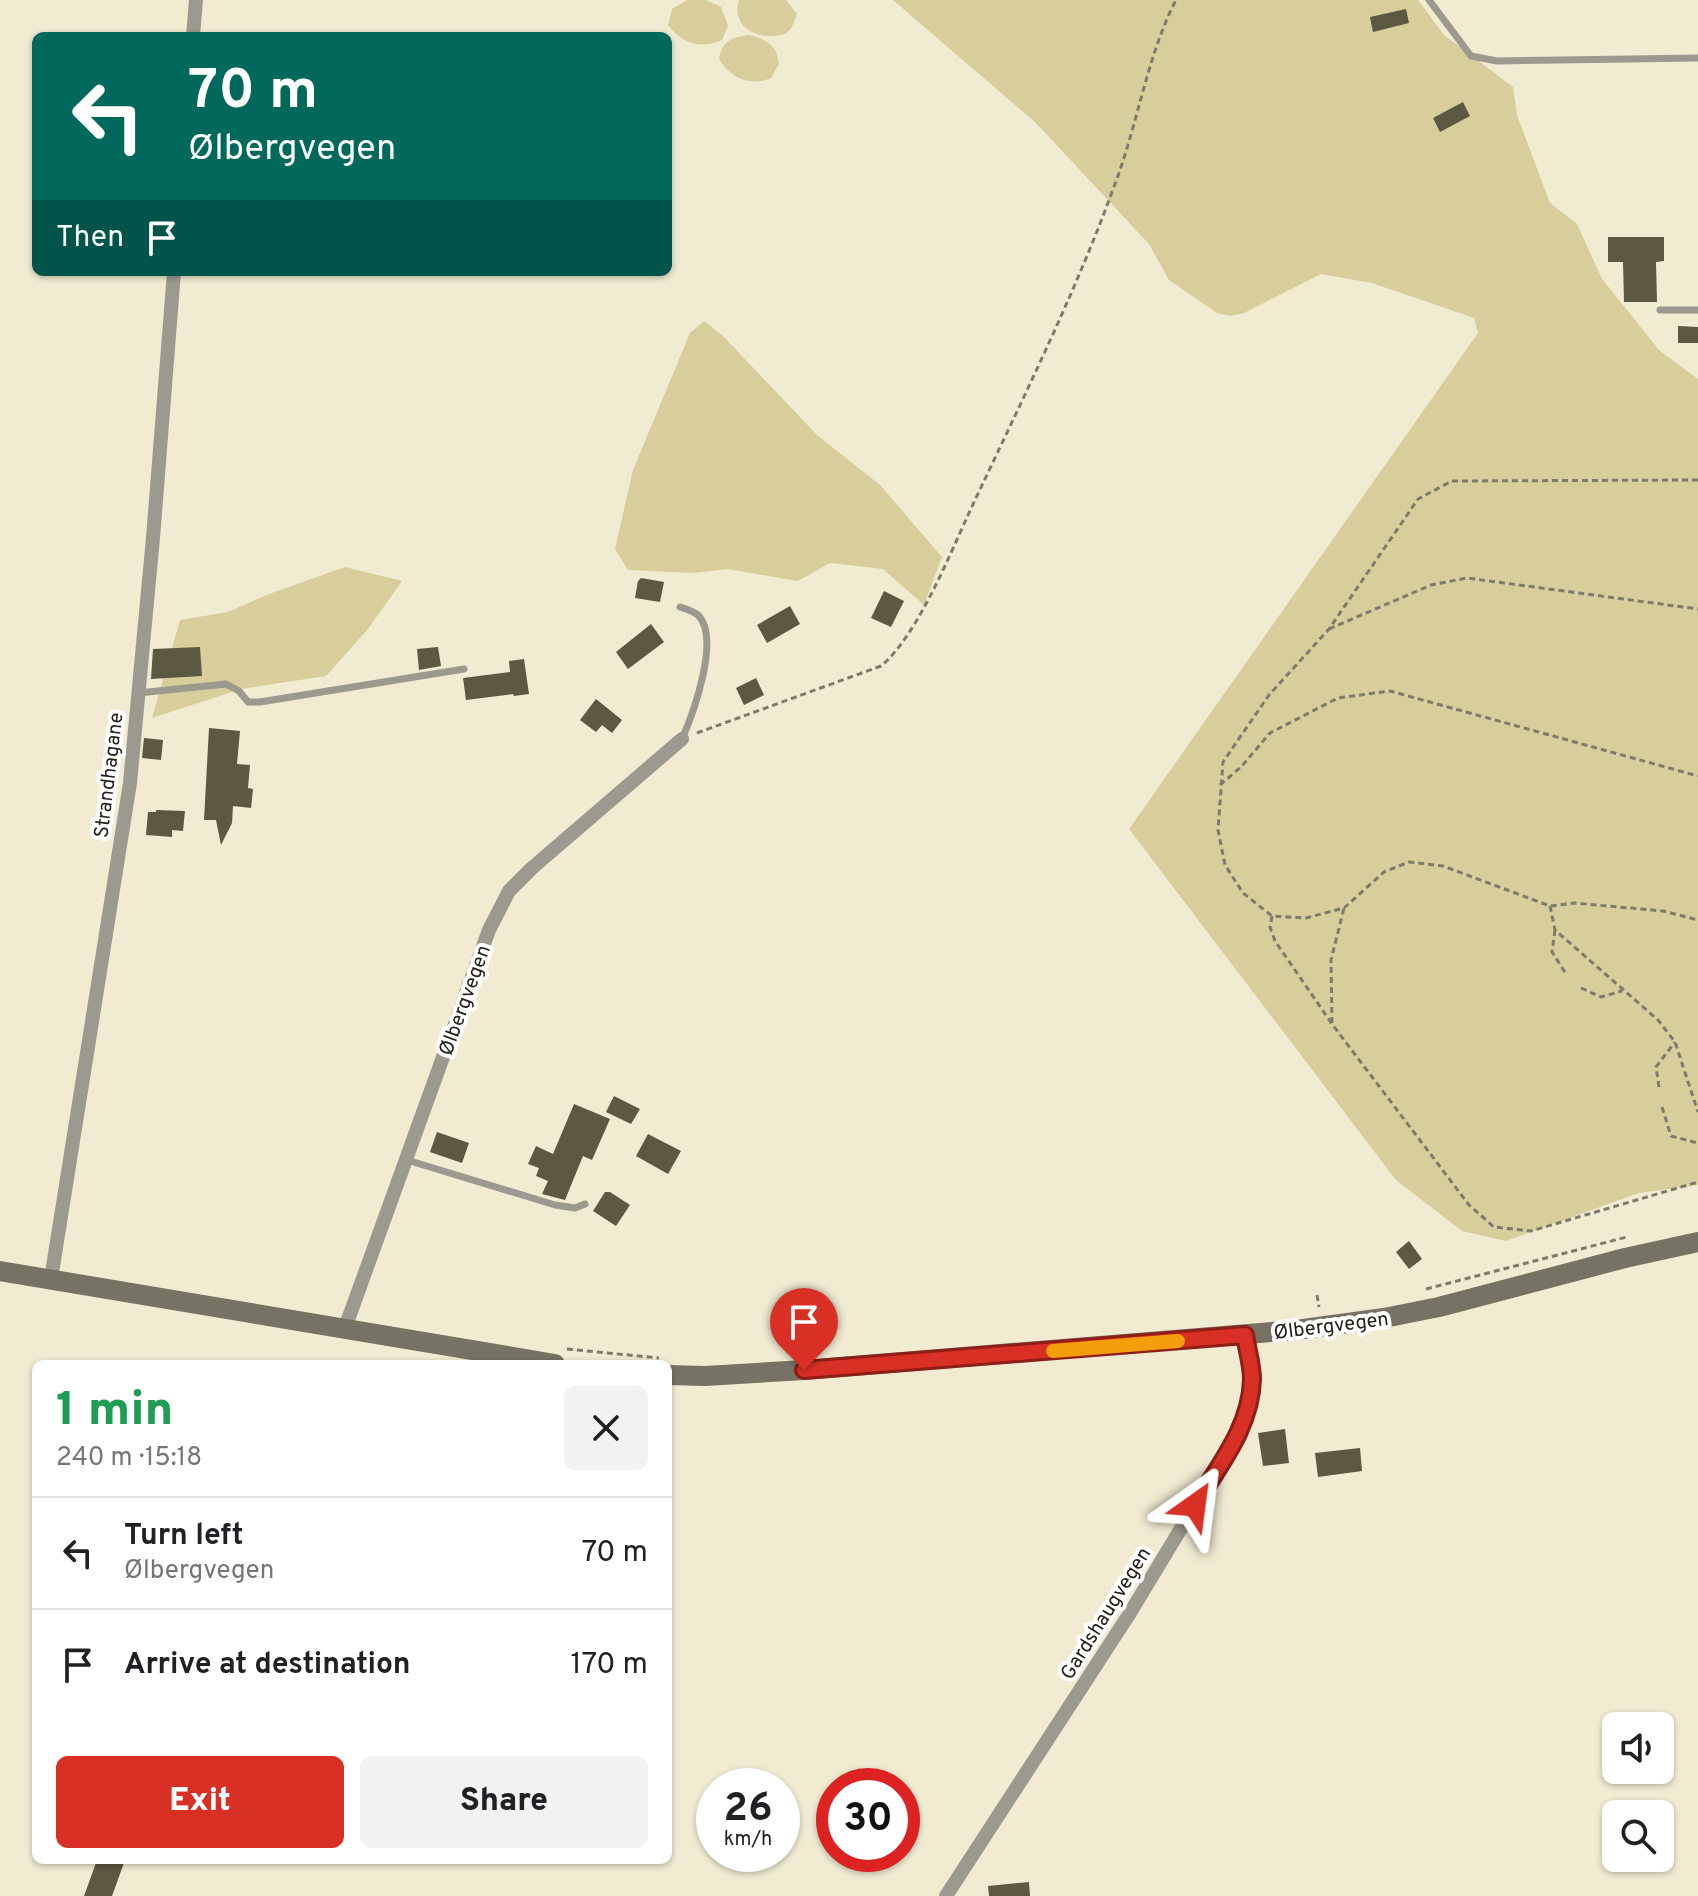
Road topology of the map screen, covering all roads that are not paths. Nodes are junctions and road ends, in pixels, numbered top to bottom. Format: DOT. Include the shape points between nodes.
graph roads {
  1 [pos="196,0"];
  2 [pos="1429,0"];
  3 [pos="193,32"];
  4 [pos="1698,58"];
  5 [pos="174,276"];
  6 [pos="1660,310"];
  7 [pos="1698,310"];
  8 [pos="680,607"];
  9 [pos="464,669"];
  10 [pos="138,693"];
  11 [pos="682,739"];
  12 [pos="407,1160"];
  13 [pos="585,1204"];
  14 [pos="1698,1242"];
  15 [pos="0,1271"];
  16 [pos="51,1279"];
  17 [pos="345,1328"];
  18 [pos="1245,1335"];
  19 [pos="556,1356"];
  20 [pos="672,1368"];
  21 [pos="946,1896"];
  1 -- 3 [label="street"];
  2 -- 4 [label="lane" via="1466,51 1478,59"];
  5 -- 10 [label="street, Strandhagane"];
  6 -- 7 [label="lane"];
  8 -- 11 [label="lane" via="703,622 707,657 697,704"];
  9 -- 10 [label="lane" via="260,702 248,702 226,684"];
  10 -- 16 [label="street, Strandhagane" via="130,783"];
  11 -- 12 [label="street, Ølbergvegen" via="509,891 489,930"];
  12 -- 13 [label="lane" via="555,1205"];
  12 -- 17 [label="street, Ølbergvegen"];
  14 -- 18 [label="main road, Ølbergvegen" via="1439,1307"];
  15 -- 16 [label="main road"];
  16 -- 17 [label="main road"];
  17 -- 19 [label="main road"];
  18 -- 20 [label="main road, Ølbergvegen" via="705,1376"];
  18 -- 21 [label="street, Gardshaugvegen" via="1252,1376 1244,1424 1130,1613"];
}
